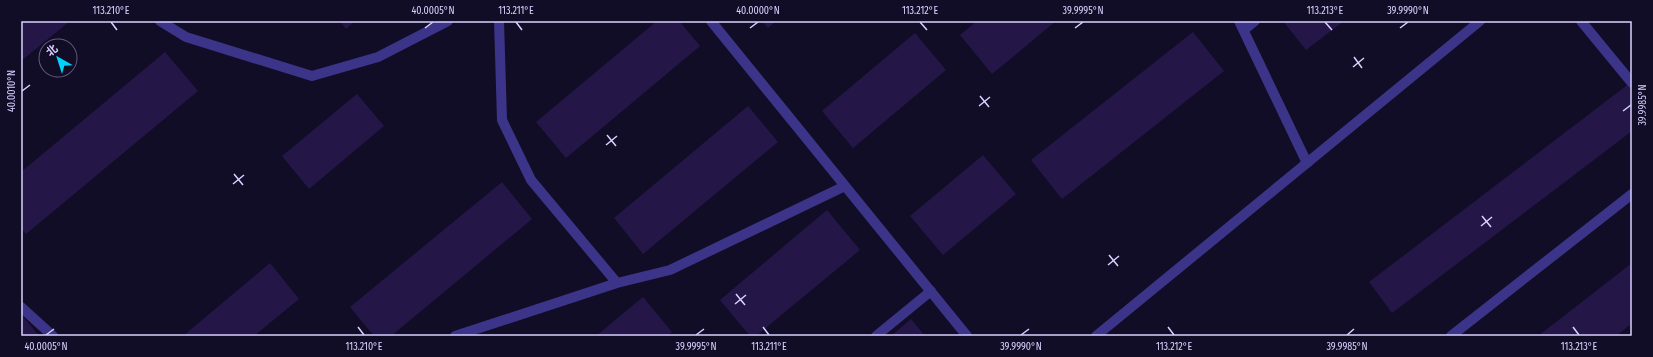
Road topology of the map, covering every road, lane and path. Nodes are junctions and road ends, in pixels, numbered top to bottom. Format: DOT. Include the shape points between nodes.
graph roads {
  1 [pos="160,21"];
  2 [pos="448,21"];
  3 [pos="499,21"];
  4 [pos="711,21"];
  5 [pos="1255,21"];
  6 [pos="1480,21"];
  7 [pos="1581,21"];
  8 [pos="1241,26"];
  9 [pos="1632,83"];
  10 [pos="1308,163"];
  11 [pos="845,186"];
  12 [pos="1632,194"];
  13 [pos="617,283"];
  14 [pos="931,291"];
  15 [pos="21,307"];
  16 [pos="53,336"];
  17 [pos="456,336"];
  18 [pos="876,336"];
  19 [pos="967,336"];
  20 [pos="1096,336"];
  21 [pos="1451,336"];
  1 -- 2 [label="street" via="186,37 312,76 378,57"];
  3 -- 13 [label="street" via="502,120 531,180"];
  4 -- 11 [label="street"];
  5 -- 8 [label="street"];
  6 -- 10 [label="street"];
  7 -- 9 [label="street"];
  8 -- 10 [label="street"];
  10 -- 20 [label="street"];
  11 -- 13 [label="street" via="670,270"];
  11 -- 14 [label="street"];
  12 -- 21 [label="street"];
  13 -- 17 [label="street"];
  14 -- 18 [label="street"];
  14 -- 19 [label="street"];
  15 -- 16 [label="street"];
}
